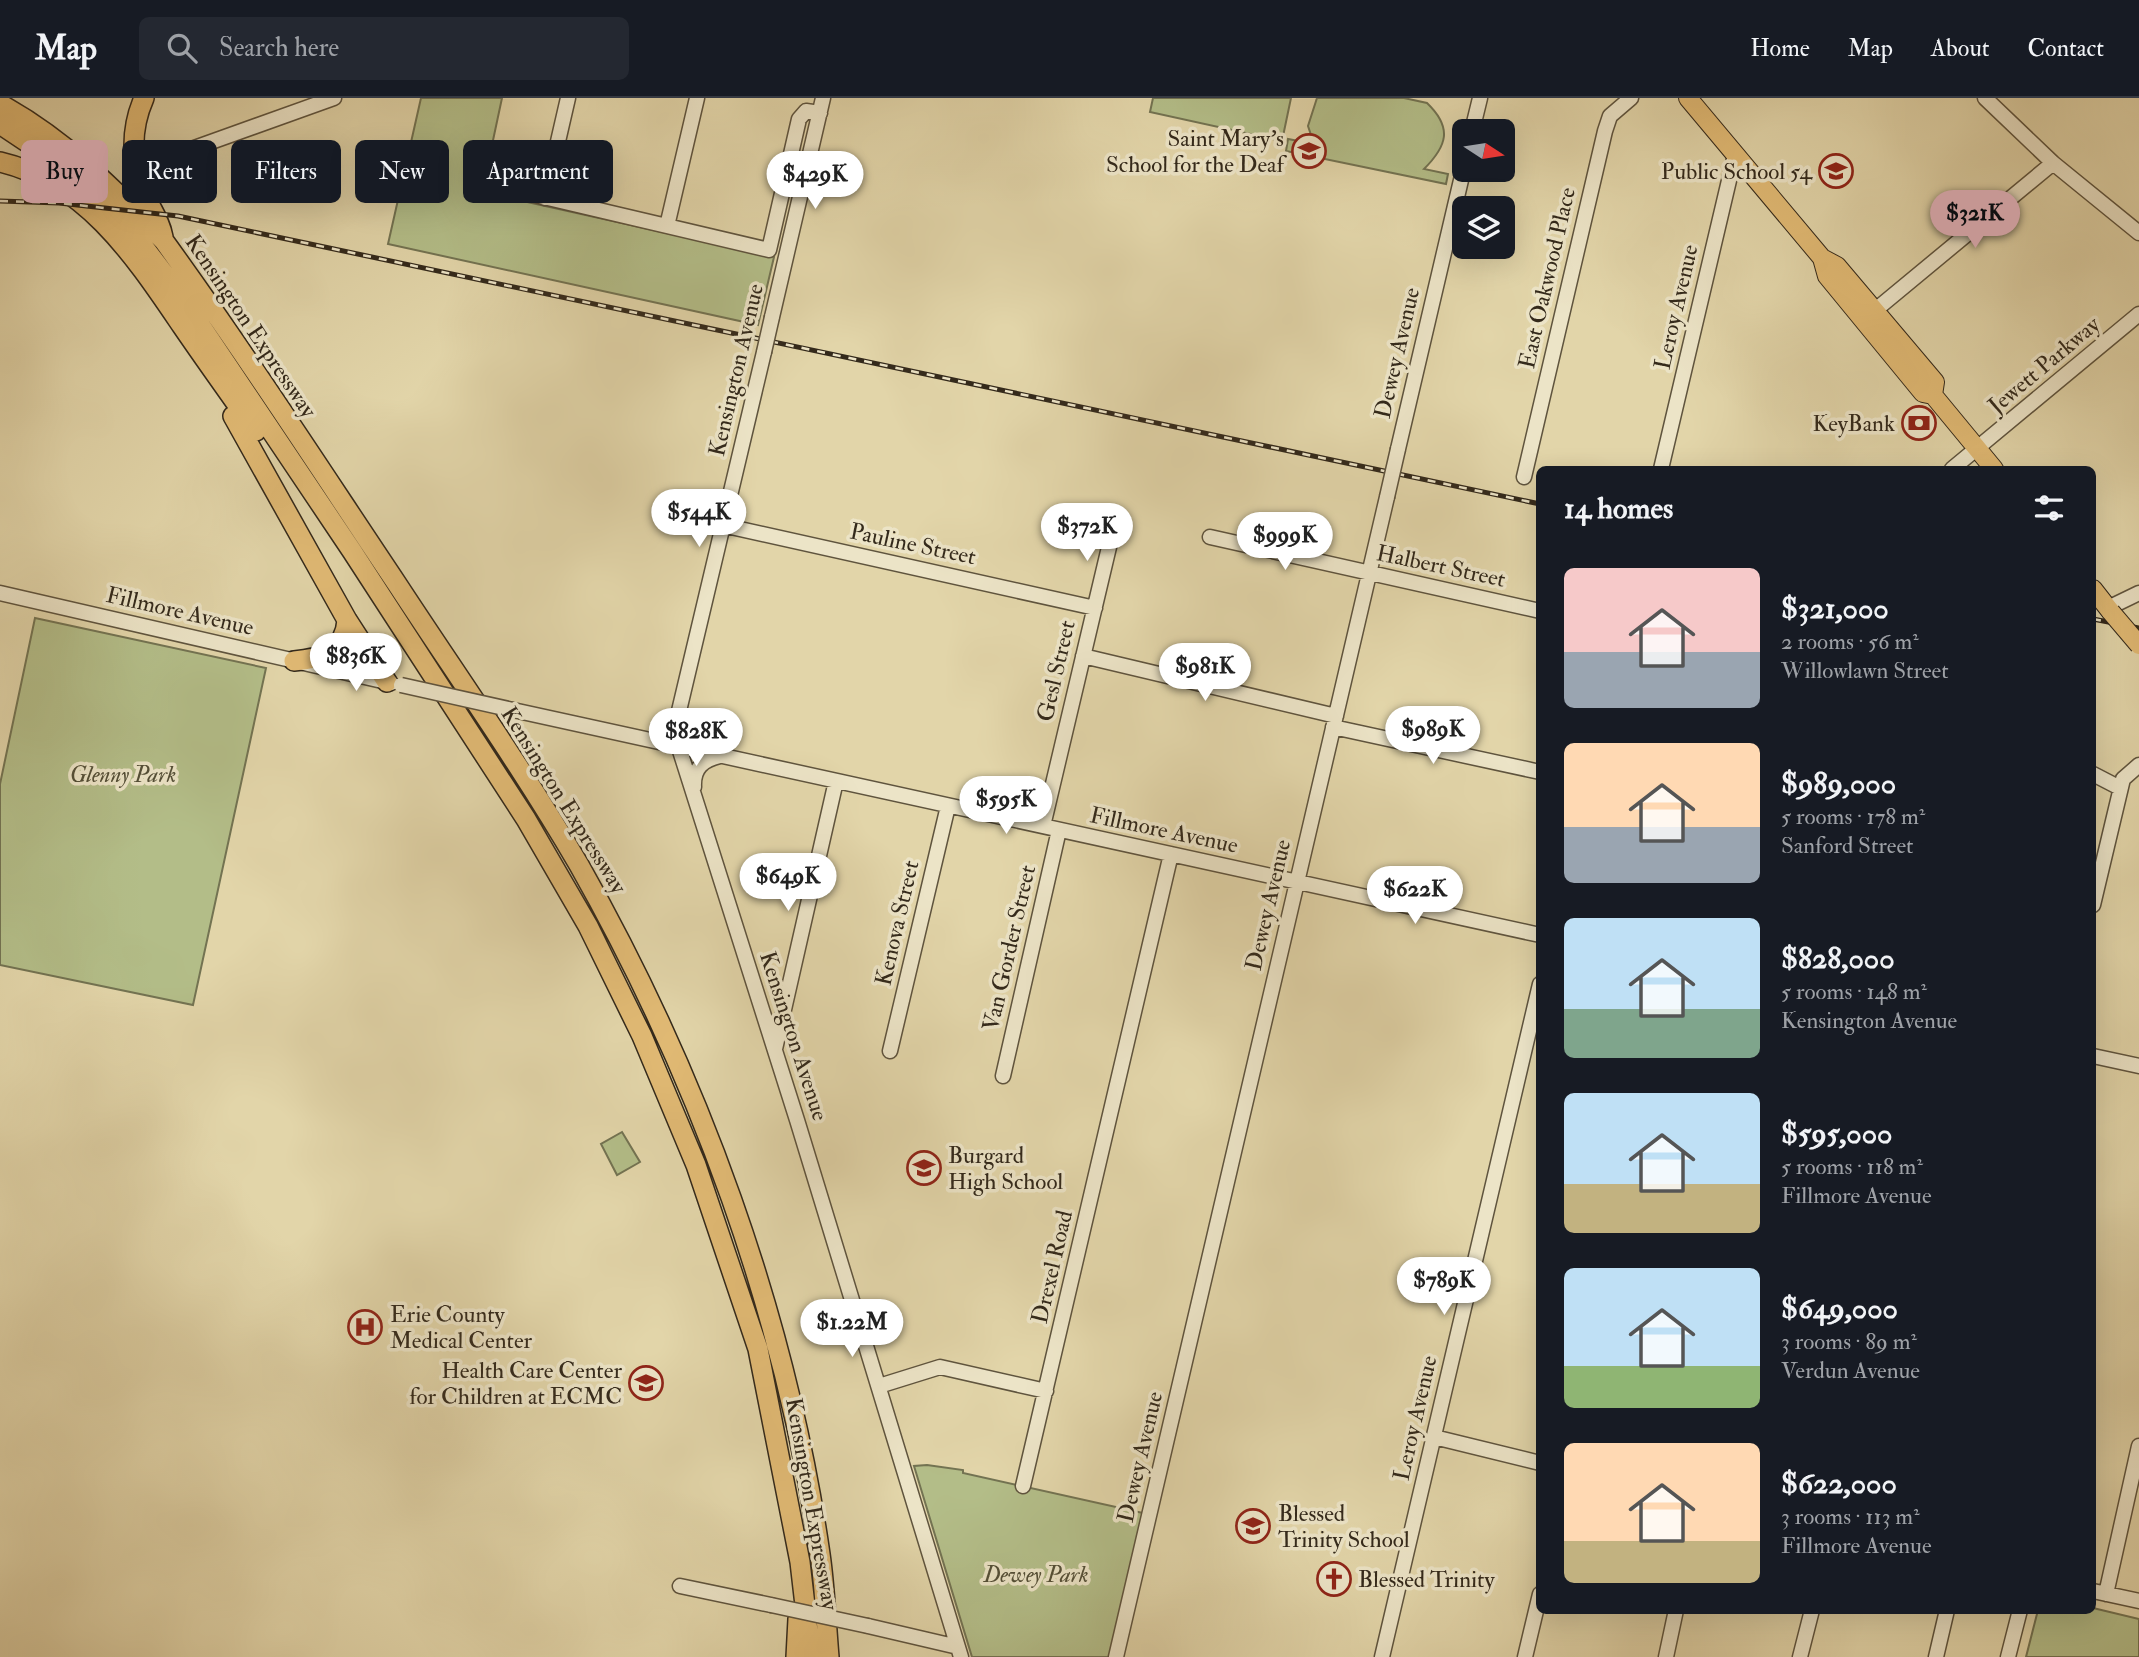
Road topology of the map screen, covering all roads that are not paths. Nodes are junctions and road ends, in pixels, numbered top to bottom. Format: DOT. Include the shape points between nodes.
graph roads {
  1 [pos="144,98"];
  2 [pos="334,98"];
  3 [pos="568,98"];
  4 [pos="696,98"];
  5 [pos="823,98"];
  6 [pos="1480,98"];
  7 [pos="1630,98"];
  8 [pos="1688,98"];
  9 [pos="1985,98"];
  10 [pos="0,104"];
  11 [pos="820,113"];
  12 [pos="1475,119"];
  13 [pos="0,124"];
  14 [pos="217,140"];
  15 [pos="558,140"];
  16 [pos="1735,155"];
  17 [pos="0,162"];
  18 [pos="2053,163"];
  19 [pos="1461,182"];
  20 [pos="567,203"];
  21 [pos="667,226"];
  22 [pos="2139,233"];
  23 [pos="164,241"];
  24 [pos="2139,314"];
  25 [pos="1869,315"];
  26 [pos="191,338"];
  27 [pos="1977,449"];
  28 [pos="1662,466"];
  29 [pos="1956,466"];
  30 [pos="1991,466"];
  31 [pos="1524,477"];
  32 [pos="722,526"];
  33 [pos="1114,526"];
  34 [pos="1210,537"];
  35 [pos="1369,574"];
  36 [pos="373,587"];
  37 [pos="0,593"];
  38 [pos="2096,593"];
  39 [pos="2139,593"];
  40 [pos="1095,608"];
  41 [pos="1536,610"];
  42 [pos="2110,610"];
  43 [pos="347,620"];
  44 [pos="2139,645"];
  45 [pos="1083,656"];
  46 [pos="294,661"];
  47 [pos="394,683"];
  48 [pos="1335,721"];
  49 [pos="678,746"];
  50 [pos="722,756"];
  51 [pos="2139,765"];
  52 [pos="1536,771"];
  53 [pos="2096,776"];
  54 [pos="836,781"];
  55 [pos="2120,788"];
  56 [pos="695,799"];
  57 [pos="948,806"];
  58 [pos="1043,827"];
  59 [pos="1059,830"];
  60 [pos="1171,855"];
  61 [pos="1297,882"];
  62 [pos="2096,892"];
  63 [pos="1536,934"];
  64 [pos="1536,1002"];
  65 [pos="890,1051"];
  66 [pos="775,1052"];
  67 [pos="2096,1057"];
  68 [pos="2139,1066"];
  69 [pos="1003,1076"];
  70 [pos="879,1386"];
  71 [pos="1046,1391"];
  72 [pos="1434,1437"];
  73 [pos="2139,1446"];
  74 [pos="1536,1462"];
  75 [pos="1023,1486"];
  76 [pos="821,1558"];
  77 [pos="800,1562"];
  78 [pos="680,1586"];
  79 [pos="2100,1592"];
  80 [pos="2139,1601"];
  81 [pos="1536,1611"];
  82 [pos="1675,1614"];
  83 [pos="1811,1614"];
  84 [pos="1946,1614"];
  85 [pos="2019,1614"];
  86 [pos="959,1652"];
  87 [pos="796,1657"];
  88 [pos="811,1657"];
  89 [pos="829,1657"];
  90 [pos="843,1657"];
  91 [pos="1116,1657"];
  92 [pos="1382,1657"];
  93 [pos="1525,1657"];
  94 [pos="1666,1657"];
  95 [pos="1800,1657"];
  96 [pos="1936,1657"];
  97 [pos="2008,1657"];
  1 -- 23 [label="highway" via="134,153 142,188 160,221"];
  2 -- 14 [label="street"];
  3 -- 15 [label="street"];
  4 -- 21 [label="street"];
  5 -- 11 [label="street, Kensington Avenue"];
  6 -- 12 [label="street"];
  7 -- 31 [label="street, East Oakwood Place" via="1610,116 1605,131"];
  8 -- 16 [label="main road"];
  9 -- 18 [label="street"];
  10 -- 23 [label="highway, Kensington Expressway" via="92,169"];
  11 -- 21 [label="street" via="806,111 799,119 769,250"];
  11 -- 32 [label="street, Kensington Avenue, bridge"];
  13 -- 36 [label="highway, Kensington Expressway" via="80,181 143,246"];
  16 -- 25 [label="main road" via="1822,258 1827,276"];
  16 -- 28 [label="street, Leroy Avenue"];
  17 -- 26 [label="highway" via="50,180 97,216"];
  18 -- 22 [label="street"];
  18 -- 25 [label="street"];
  19 -- 35 [label="street, Dewey Avenue, bridge"];
  20 -- 21 [label="street"];
  23 -- 76 [label="highway, Kensington Expressway" via="545,808 624,948 700,1117 745,1236 791,1399"];
  24 -- 27 [label="street, Jewett Parkway"];
  25 -- 27 [label="main road" via="1923,393 1933,395"];
  26 -- 36 [label="highway" via="344,556"];
  26 -- 43 [label="highway" via="196,357"];
  27 -- 29 [label="street, Jewett Parkway"];
  27 -- 30 [label="main road"];
  32 -- 40 [label="street, Pauline Street"];
  32 -- 49 [label="street, Kensington Avenue" via="674,732"];
  33 -- 40 [label="street, Gesl Street"];
  34 -- 35 [label="street, Halbert Street"];
  35 -- 41 [label="street, Halbert Street"];
  35 -- 48 [label="street, Dewey Avenue"];
  36 -- 77 [label="highway, Kensington Expressway" via="527,820 588,926 642,1037 696,1165 758,1349"];
  37 -- 46 [label="street, Fillmore Avenue"];
  38 -- 42 [label="main road"];
  39 -- 42 [label="street"];
  40 -- 45 [label="street, Gesl Street"];
  42 -- 44 [label="main road, bridge"];
  43 -- 46 [label="highway" via="343,641 335,649 315,660"];
  43 -- 47 [label="highway"];
  45 -- 48 [label="street"];
  45 -- 58 [label="street, Gesl Street"];
  46 -- 47 [label="street, Fillmore Avenue"];
  47 -- 49 [label="street, Fillmore Avenue, bridge"];
  48 -- 52 [label="street"];
  48 -- 61 [label="street, Dewey Avenue"];
  49 -- 50 [label="street, Fillmore Avenue"];
  49 -- 56 [label="street, Kensington Avenue"];
  50 -- 54 [label="street, Fillmore Avenue"];
  50 -- 56 [label="street" via="699,766 694,777"];
  51 -- 55 [label="street"];
  53 -- 55 [label="street"];
  54 -- 57 [label="street, Fillmore Avenue"];
  54 -- 66 [label="street"];
  55 -- 62 [label="street"];
  56 -- 66 [label="street, Kensington Avenue"];
  57 -- 58 [label="street, Fillmore Avenue"];
  57 -- 65 [label="street, Kenova Street"];
  58 -- 59 [label="street, Fillmore Avenue"];
  59 -- 60 [label="street, Fillmore Avenue"];
  59 -- 69 [label="street, Van Gorder Street"];
  60 -- 61 [label="street, Fillmore Avenue"];
  60 -- 71 [label="street, Drexel Road"];
  61 -- 63 [label="street, Fillmore Avenue"];
  61 -- 91 [label="street, Dewey Avenue"];
  64 -- 72 [label="street, Leroy Avenue"];
  66 -- 70 [label="street, Kensington Avenue"];
  67 -- 68 [label="street"];
  70 -- 71 [label="street" via="940,1367"];
  70 -- 86 [label="street, Kensington Avenue"];
  71 -- 75 [label="street, Drexel Road"];
  72 -- 74 [label="street"];
  72 -- 92 [label="street, Leroy Avenue"];
  73 -- 79 [label="street"];
  76 -- 89 [label="highway, Kensington Expressway"];
  76 -- 90 [label="highway"];
  77 -- 87 [label="highway"];
  77 -- 88 [label="highway, Kensington Expressway"];
  78 -- 86 [label="street, bridge" via="867,1626"];
  79 -- 80 [label="street"];
  81 -- 93 [label="street"];
  82 -- 94 [label="street"];
  83 -- 95 [label="street"];
  84 -- 96 [label="street"];
  85 -- 97 [label="street"];
}
